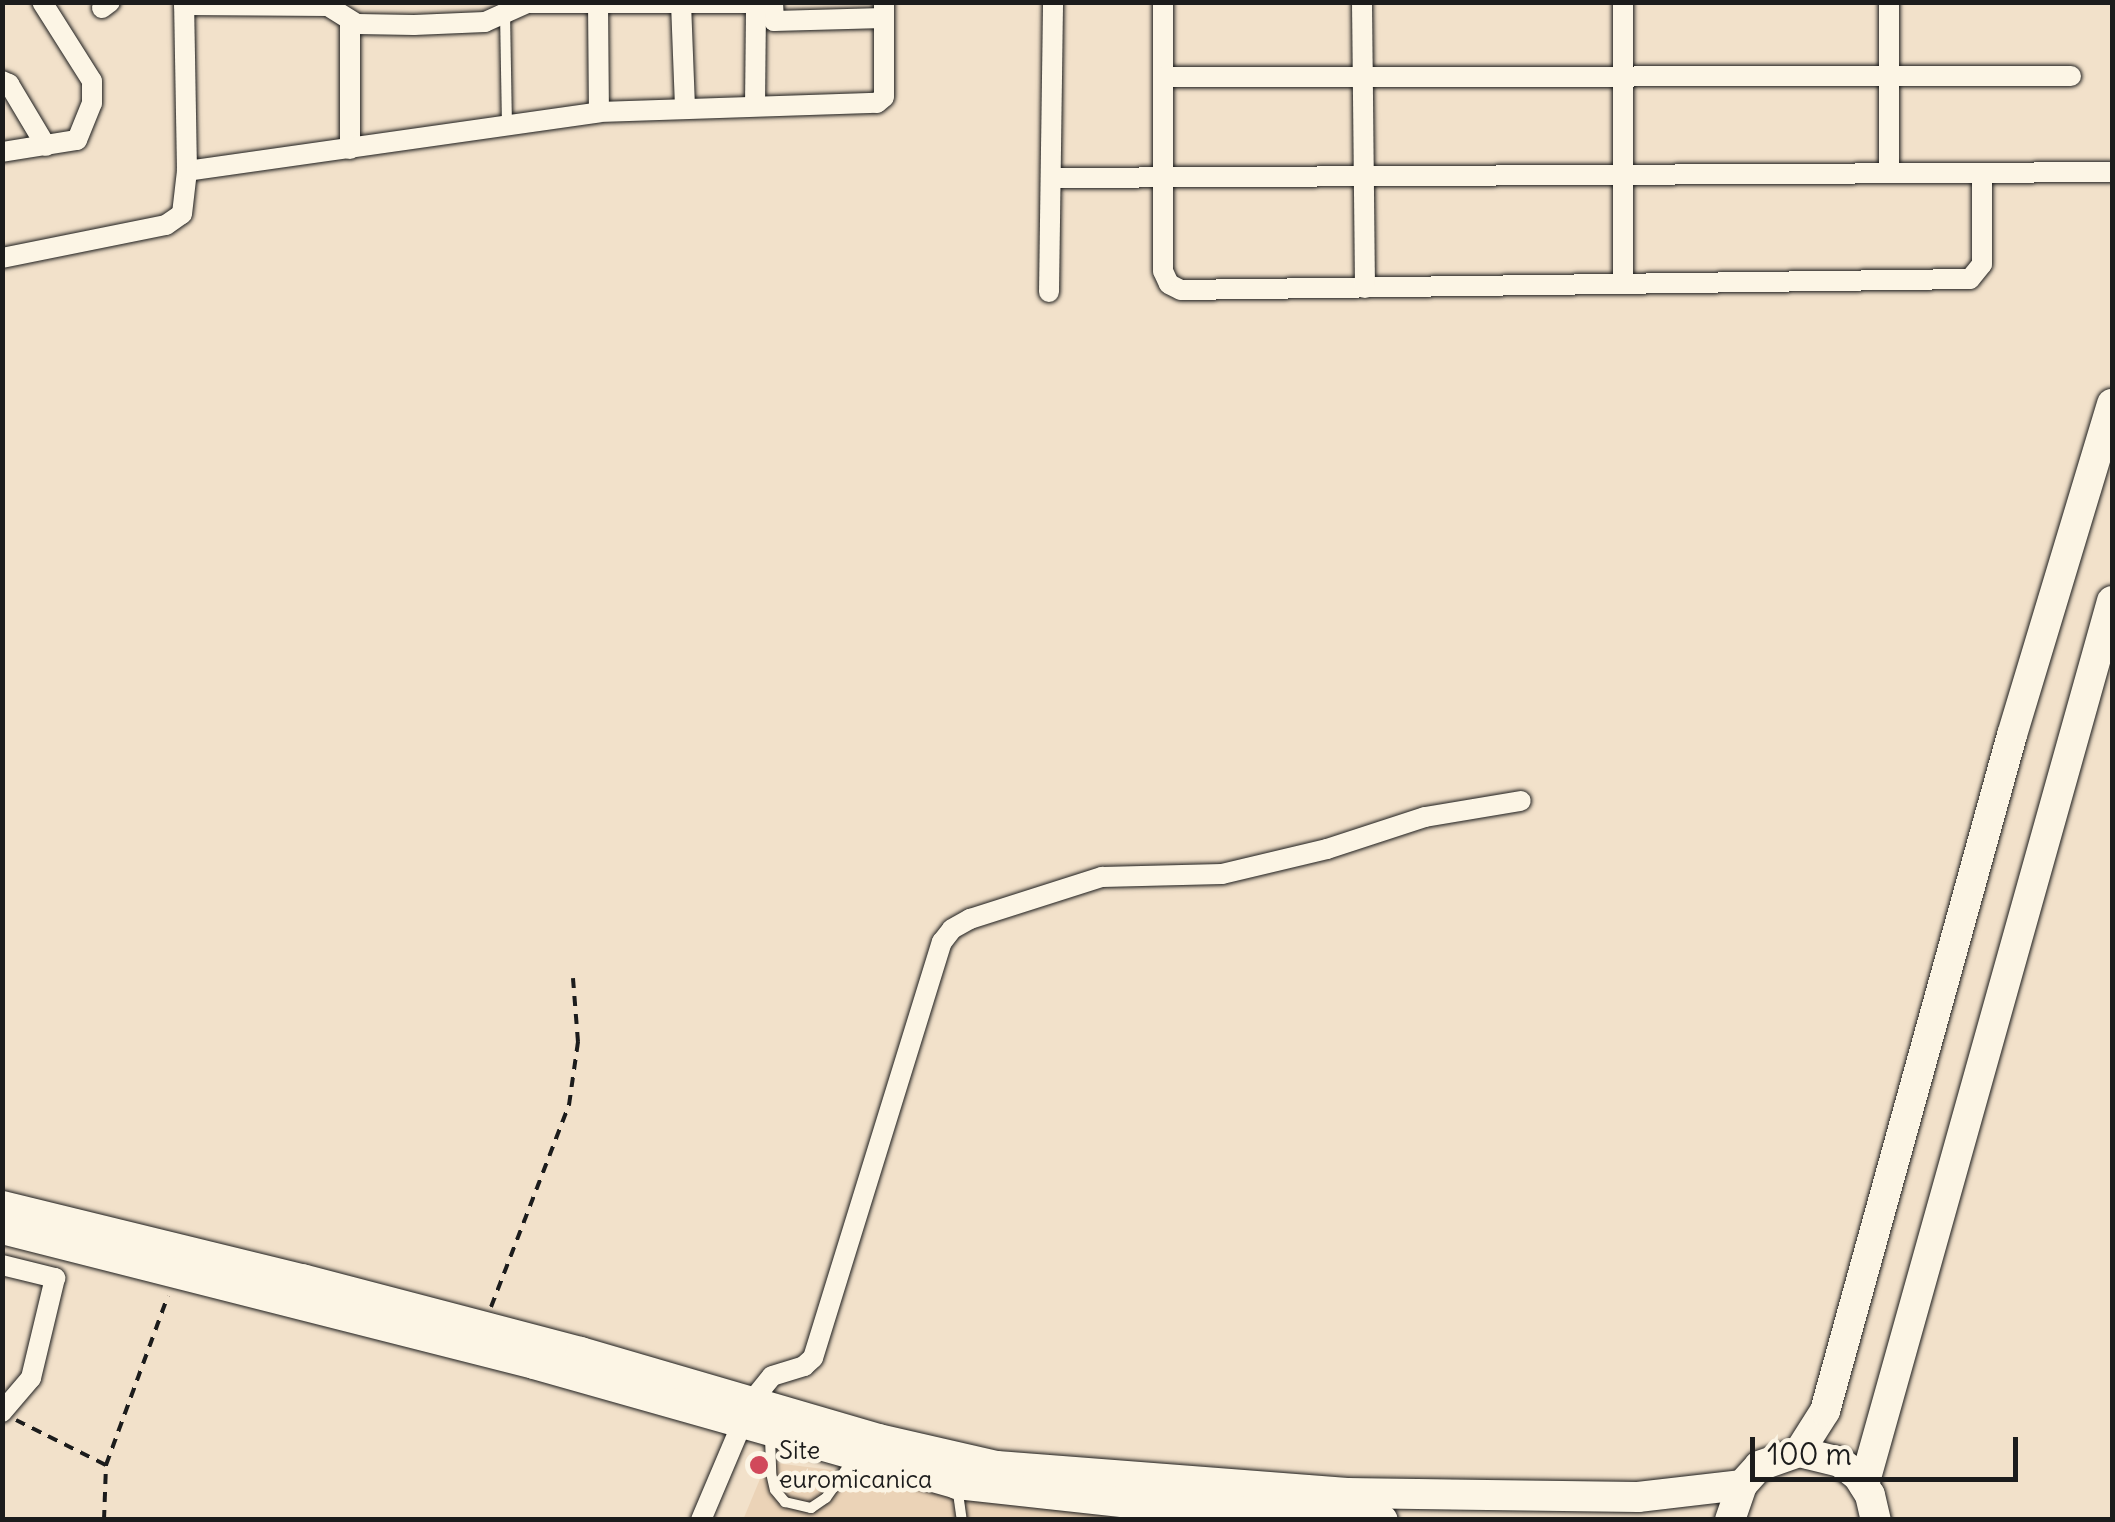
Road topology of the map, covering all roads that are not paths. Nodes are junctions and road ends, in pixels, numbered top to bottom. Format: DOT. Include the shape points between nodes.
graph roads {
  1 [pos="42,2"];
  2 [pos="415,2"];
  3 [pos="1053,2"];
  4 [pos="1163,2"];
  5 [pos="1362,2"];
  6 [pos="1623,2"];
  7 [pos="1890,2"];
  8 [pos="598,3"];
  9 [pos="681,3"];
  10 [pos="756,3"];
  11 [pos="773,3"];
  12 [pos="184,4"];
  13 [pos="328,4"];
  14 [pos="884,10"];
  15 [pos="485,12"];
  16 [pos="505,12"];
  17 [pos="350,22"];
  18 [pos="414,25"];
  19 [pos="1890,76"];
  20 [pos="2072,76"];
  21 [pos="1163,77"];
  22 [pos="1363,77"];
  23 [pos="1623,77"];
  24 [pos="2,82"];
  25 [pos="754,106"];
  26 [pos="686,108"];
  27 [pos="599,112"];
  28 [pos="507,126"];
  29 [pos="46,146"];
  30 [pos="350,149"];
  31 [pos="2,152"];
  32 [pos="187,171"];
  33 [pos="2112,172"];
  34 [pos="1982,173"];
  35 [pos="1890,174"];
  36 [pos="1623,175"];
  37 [pos="1364,176"];
  38 [pos="1163,177"];
  39 [pos="1051,178"];
  40 [pos="2,258"];
  41 [pos="1623,284"];
  42 [pos="1365,288"];
  43 [pos="1049,292"];
  44 [pos="2112,404"];
  45 [pos="2112,601"];
  46 [pos="1521,801"];
  47 [pos="2,1206"];
  48 [pos="2,1230"];
  49 [pos="2,1265"];
  50 [pos="2,1412"];
  51 [pos="755,1418"];
  52 [pos="1799,1452"];
  53 [pos="855,1457"];
  54 [pos="957,1484"];
  55 [pos="1742,1484"];
  56 [pos="1864,1486"];
  57 [pos="1177,1507"];
  58 [pos="701,1520"];
  59 [pos="962,1520"];
  60 [pos="1383,1520"];
  61 [pos="1730,1520"];
  62 [pos="1876,1520"];
  1 -- 29 [label="street" via="94,93 82,136"];
  2 -- 18 [label="street"];
  3 -- 39 [label="street"];
  4 -- 21 [label="street"];
  5 -- 22 [label="street"];
  6 -- 23 [label="street"];
  7 -- 19 [label="street"];
  8 -- 9 [label="street"];
  8 -- 16 [label="street" via="523,4"];
  8 -- 27 [label="street"];
  9 -- 10 [label="street"];
  9 -- 26 [label="street"];
  10 -- 11 [label="street"];
  10 -- 25 [label="street"];
  11 -- 14 [label="street" via="774,21"];
  12 -- 13 [label="street"];
  12 -- 32 [label="street"];
  13 -- 17 [label="street"];
  14 -- 25 [label="street" via="882,101"];
  15 -- 16 [label="street"];
  15 -- 18 [label="street"];
  16 -- 28 [label="lane"];
  17 -- 18 [label="street"];
  17 -- 30 [label="street"];
  19 -- 20 [label="street"];
  19 -- 23 [label="street"];
  19 -- 35 [label="street"];
  21 -- 22 [label="street"];
  21 -- 38 [label="street"];
  22 -- 23 [label="street"];
  22 -- 37 [label="street"];
  23 -- 36 [label="street"];
  24 -- 29 [label="street"];
  25 -- 26 [label="street"];
  26 -- 27 [label="street"];
  27 -- 28 [label="street"];
  28 -- 30 [label="street"];
  29 -- 31 [label="street"];
  30 -- 32 [label="street"];
  32 -- 40 [label="street" via="186,206 166,225"];
  33 -- 34 [label="street"];
  34 -- 35 [label="street"];
  34 -- 41 [label="street" via="1981,269 1970,279"];
  35 -- 36 [label="street"];
  36 -- 37 [label="street"];
  36 -- 41 [label="street"];
  37 -- 38 [label="street"];
  37 -- 42 [label="street"];
  38 -- 39 [label="street"];
  38 -- 42 [label="street" via="1164,271 1172,287"];
  39 -- 43 [label="street"];
  41 -- 42 [label="street"];
  44 -- 52 [label="street" via="2012,736 1825,1411"];
  45 -- 56 [label="street"];
  46 -- 51 [label="street" via="1426,817 1236,872 1102,877 952,929 942,942 813,1358 772,1376"];
  47 -- 51 [label="street" via="483,1328"];
  48 -- 51 [label="street"];
  49 -- 50 [label="street" via="55,1278 32,1378"];
  51 -- 53 [label="street"];
  51 -- 53 [label="lane" via="775,1490 785,1502 812,1508"];
  51 -- 57 [label="street"];
  51 -- 58 [label="street"];
  52 -- 55 [label="street" via="1759,1466"];
  52 -- 56 [label="street" via="1840,1462"];
  53 -- 54 [label="street"];
  54 -- 57 [label="street"];
  54 -- 59 [label="lane"];
  55 -- 57 [label="street" via="1638,1497 1286,1491"];
  55 -- 61 [label="street"];
  56 -- 62 [label="street"];
  57 -- 60 [label="street"];
}
